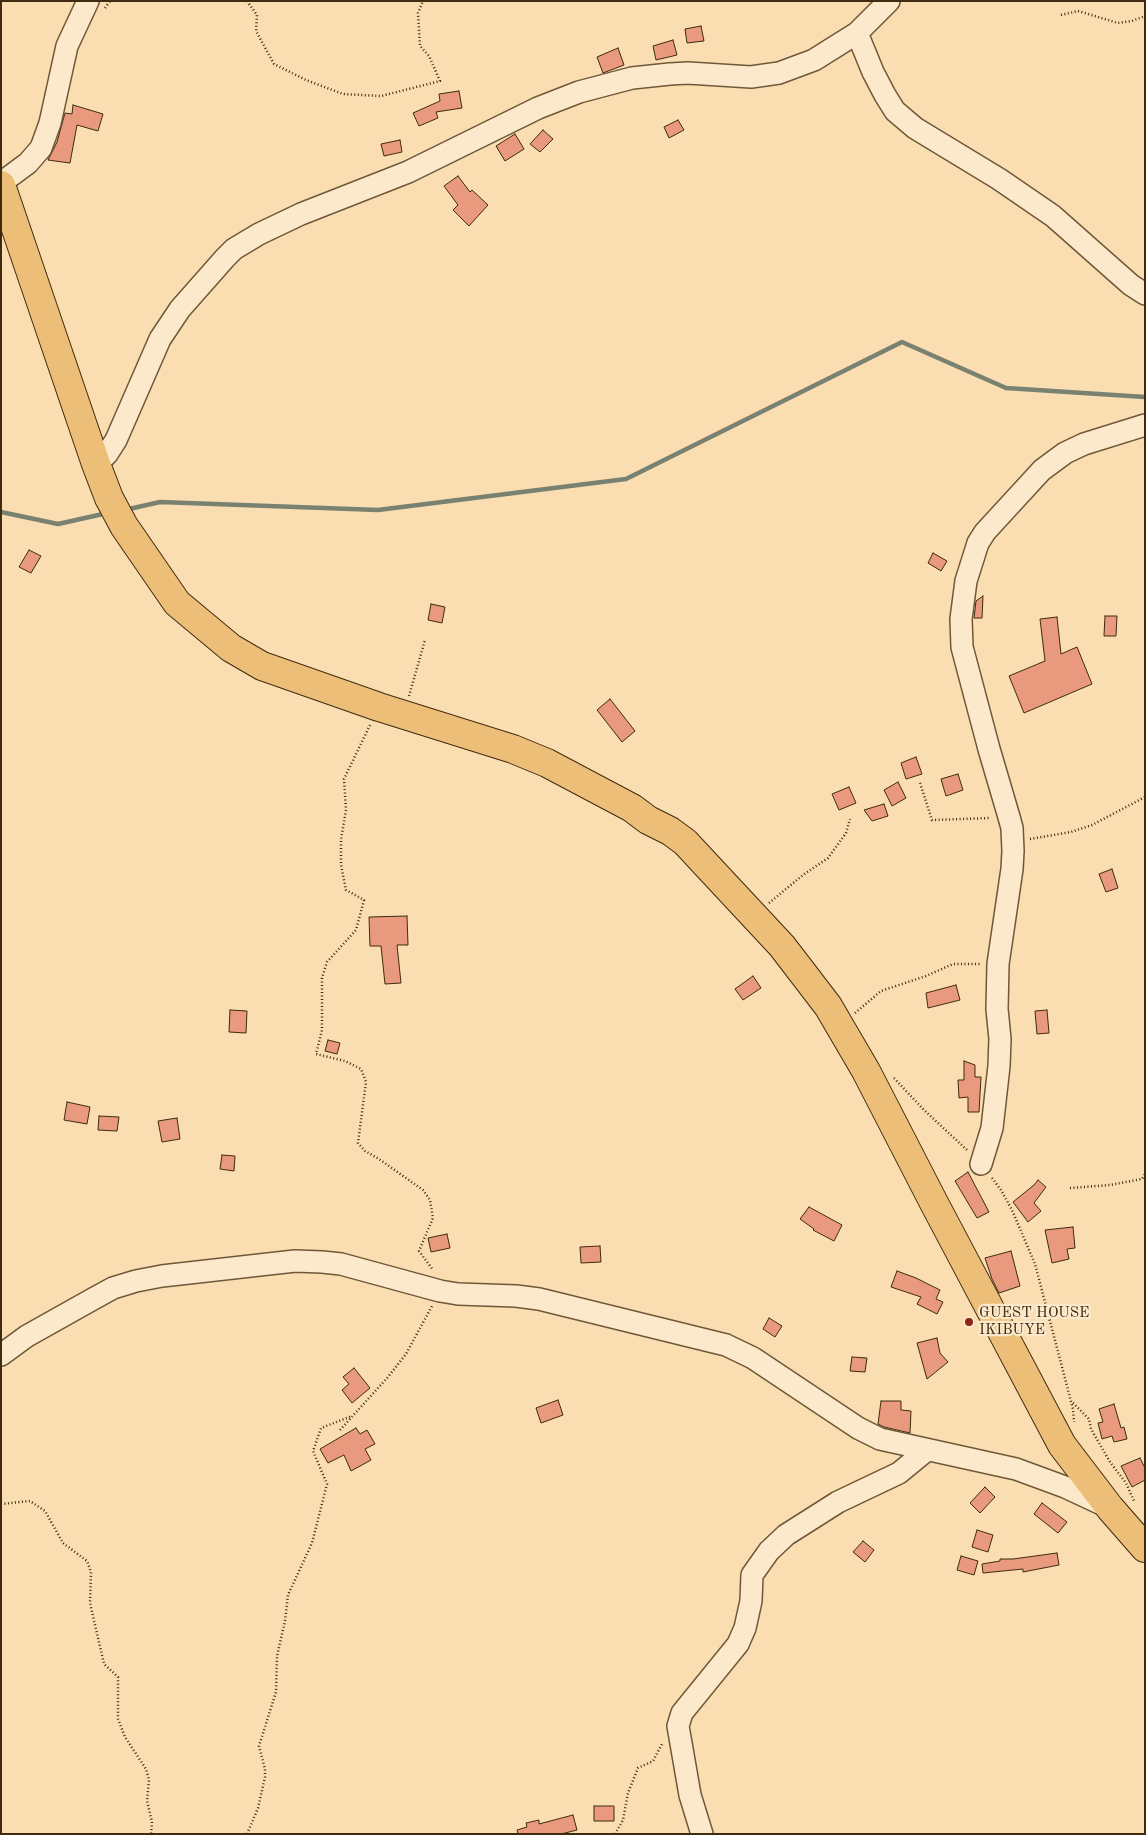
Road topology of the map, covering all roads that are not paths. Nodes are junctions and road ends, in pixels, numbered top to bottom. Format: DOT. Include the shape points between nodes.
graph roads {
  1 [pos="88,1"];
  2 [pos="889,1"];
  3 [pos="857,33"];
  4 [pos="1,184"];
  5 [pos="1145,294"];
  6 [pos="1145,425"];
  7 [pos="96,464"];
  8 [pos="981,1164"];
  9 [pos="1,1355"];
  10 [pos="927,1450"];
  11 [pos="1110,1508"];
  12 [pos="1145,1548"];
  13 [pos="702,1834"];
  1 -- 4 [label="street" via="73,30 41,148"];
  2 -- 3 [label="street"];
  3 -- 5 [label="street" via="877,80 895,110 916,128 1053,216 1130,285"];
  3 -- 7 [label="street" via="814,60 778,73 751,77 670,74 632,78 579,92 538,108 408,172 259,234 230,254 180,309 160,339 116,440"];
  4 -- 7 [label="main road"];
  6 -- 8 [label="street" via="1084,444 1042,470 978,543 963,596 962,647 1009,817 1013,843 996,988 1000,1054 992,1128"];
  7 -- 11 [label="main road" via="124,526 177,603 231,648 262,666 547,763 632,808 685,842 755,915 828,1006 866,1071 1062,1444"];
  9 -- 10 [label="street" via="27,1336 113,1288 136,1281 295,1261 322,1262 367,1270 440,1291 539,1299 726,1345 753,1358 868,1433"];
  10 -- 11 [label="street" via="1016,1469"];
  10 -- 13 [label="street" via="898,1473 838,1502 786,1535 752,1575 751,1601 738,1644 682,1712 678,1726 690,1795"];
  11 -- 12 [label="main road"];
}
